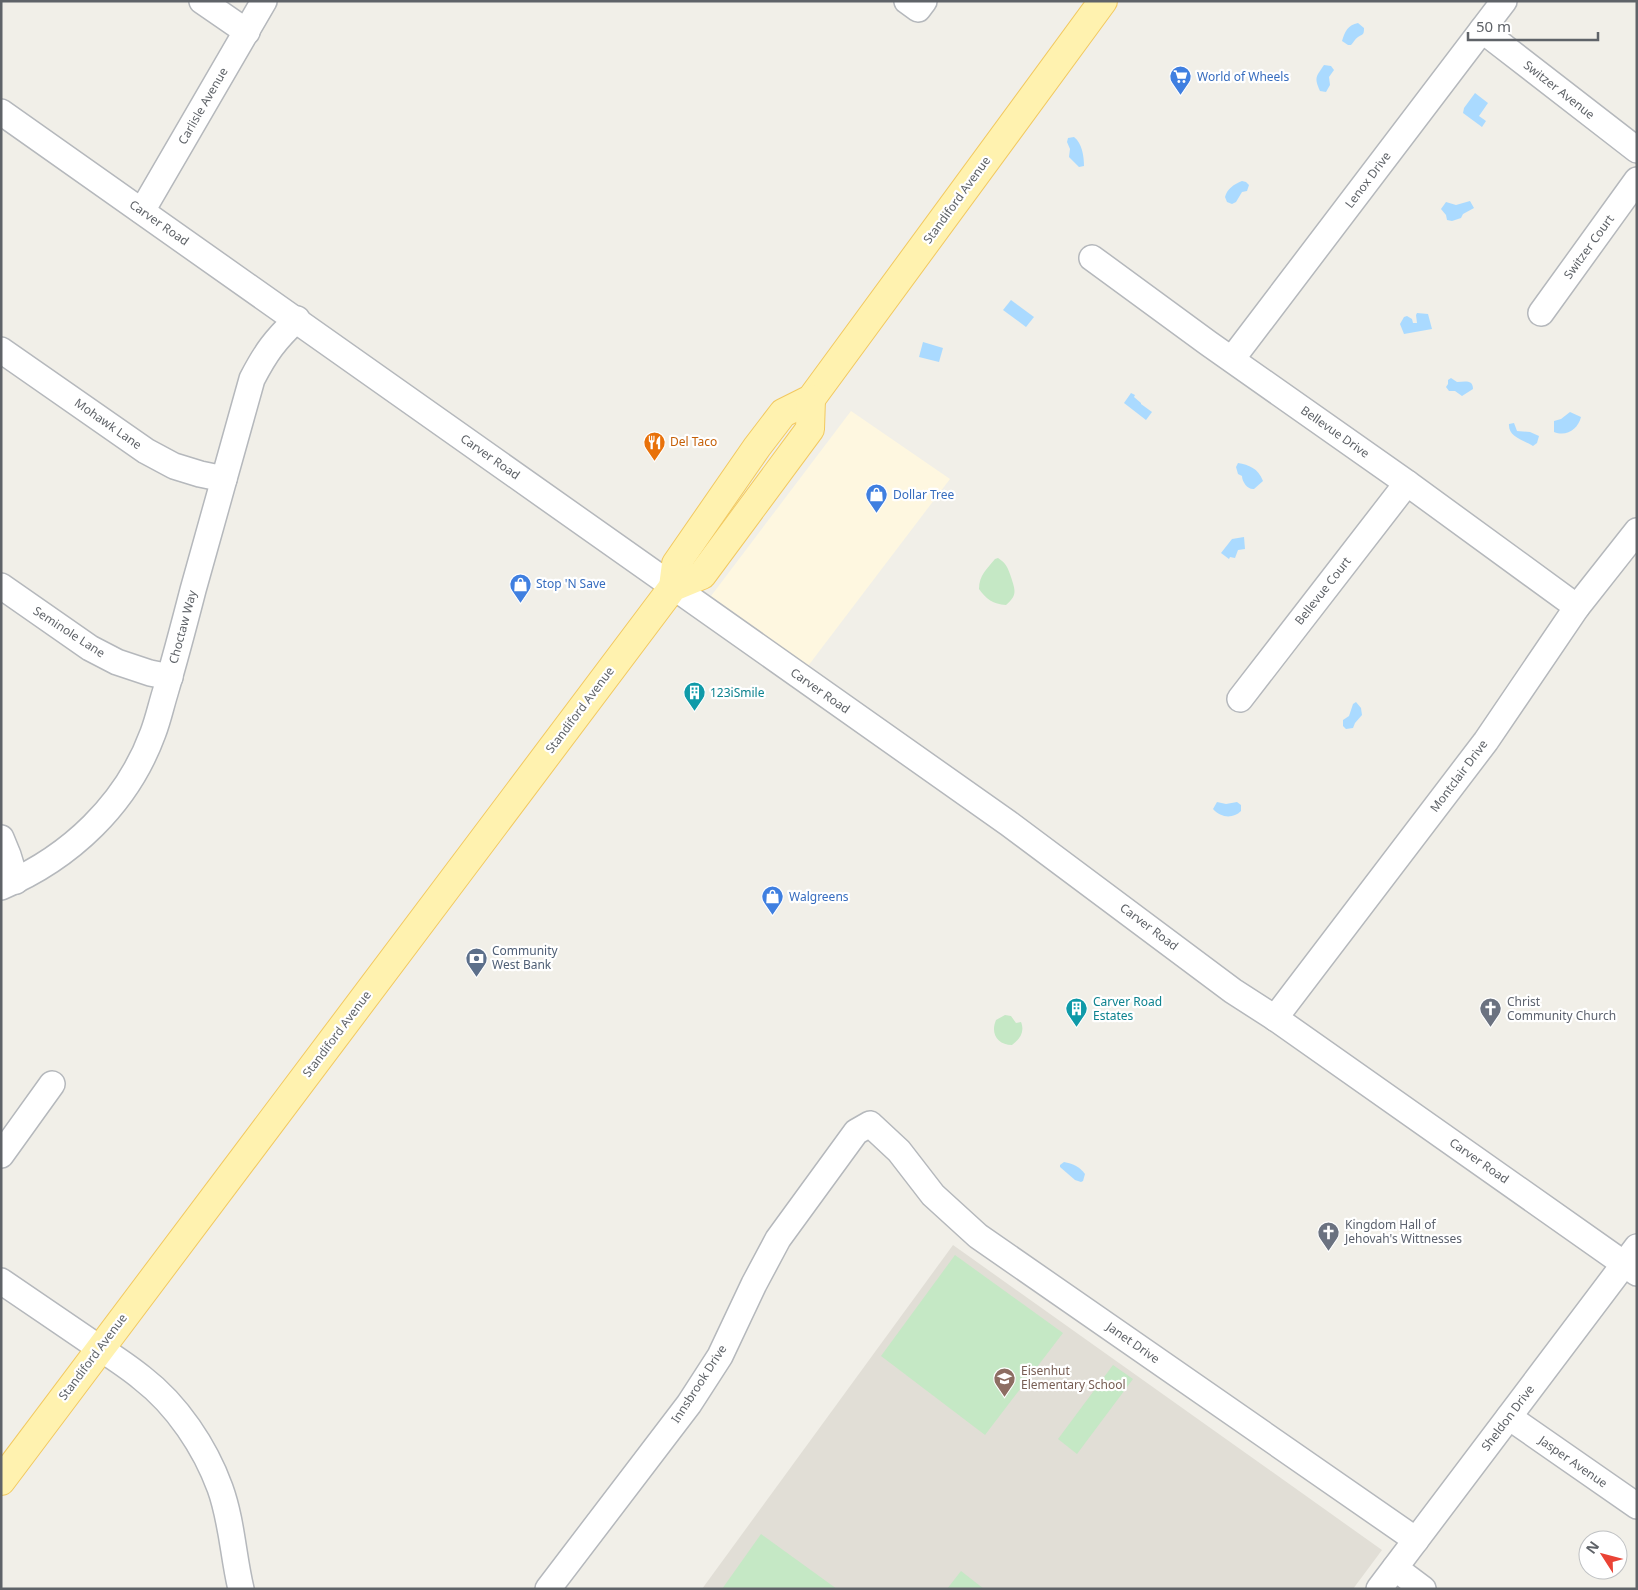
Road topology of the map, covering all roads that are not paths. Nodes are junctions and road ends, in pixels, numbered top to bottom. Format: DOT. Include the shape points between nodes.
graph roads {
  1 [pos="202,1"];
  2 [pos="264,1"];
  3 [pos="1103,1"];
  4 [pos="1504,1"];
  5 [pos="1482,30"];
  6 [pos="247,32"];
  7 [pos="1,112"];
  8 [pos="1637,150"];
  9 [pos="1637,180"];
  10 [pos="142,211"];
  11 [pos="1092,258"];
  12 [pos="1541,313"];
  13 [pos="297,320"];
  14 [pos="1,350"];
  15 [pos="1232,359"];
  16 [pos="224,479"];
  17 [pos="1407,483"];
  18 [pos="1637,531"];
  19 [pos="1,586"];
  20 [pos="673,587"];
  21 [pos="1576,607"];
  22 [pos="170,677"];
  23 [pos="1240,699"];
  24 [pos="1,838"];
  25 [pos="9,884"];
  26 [pos="1275,1018"];
  27 [pos="52,1084"];
  28 [pos="870,1124"];
  29 [pos="1,1156"];
  30 [pos="1633,1261"];
  31 [pos="1,1281"];
  32 [pos="100,1349"];
  33 [pos="1508,1417"];
  34 [pos="1,1481"];
  35 [pos="1637,1506"];
  36 [pos="1416,1540"];
  37 [pos="1395,1568"];
  38 [pos="241,1589"];
  39 [pos="548,1589"];
  40 [pos="1380,1589"];
  41 [pos="1423,1589"];
  1 -- 6 [label="street"];
  2 -- 6 [label="street, Carlisle Avenue"];
  3 -- 20 [label="main road, Standiford Avenue" via="811,399 783,413 757,447 676,564"];
  4 -- 5 [label="street, Lenox Drive"];
  5 -- 8 [label="street, Switzer Avenue"];
  5 -- 15 [label="street, Lenox Drive"];
  6 -- 10 [label="street, Carlisle Avenue"];
  7 -- 10 [label="street, Carver Road"];
  9 -- 12 [label="street, Switzer Court"];
  10 -- 13 [label="street, Carver Road"];
  11 -- 15 [label="street, Bellevue Drive"];
  13 -- 16 [label="street, Choctaw Way" via="275,341 252,379"];
  13 -- 20 [label="street, Carver Road"];
  14 -- 16 [label="street, Mohawk Lane" via="146,451 174,466"];
  15 -- 17 [label="street, Bellevue Drive"];
  16 -- 22 [label="street, Choctaw Way"];
  17 -- 21 [label="street, Bellevue Drive"];
  17 -- 23 [label="street, Bellevue Court"];
  18 -- 21 [label="street, Montclair Drive"];
  19 -- 22 [label="street, Seminole Lane" via="90,648 117,662"];
  20 -- 26 [label="street, Carver Road" via="1008,823"];
  20 -- 32 [label="main road, Standiford Avenue"];
  21 -- 26 [label="street, Montclair Drive" via="1486,741"];
  22 -- 25 [label="street, Choctaw Way" via="154,733 124,790 104,816 56,859"];
  24 -- 25 [label="street" via="8,854"];
  26 -- 30 [label="street, Carver Road"];
  27 -- 29 [label="street"];
  28 -- 36 [label="street, Janet Drive" via="899,1151 933,1196 978,1236"];
  28 -- 39 [label="street, Innsbrook Drive" via="856,1132 778,1239 720,1356 689,1404"];
  30 -- 33 [label="street, Sheldon Drive"];
  31 -- 32 [label="street"];
  32 -- 34 [label="main road, Standiford Avenue"];
  32 -- 38 [label="street" via="144,1379 192,1432 220,1489"];
  33 -- 35 [label="street, Jasper Avenue"];
  33 -- 36 [label="street, Sheldon Drive"];
  36 -- 37 [label="street, Sheldon Drive"];
  37 -- 40 [label="street, Sheldon Drive"];
  37 -- 41 [label="street"];
}
